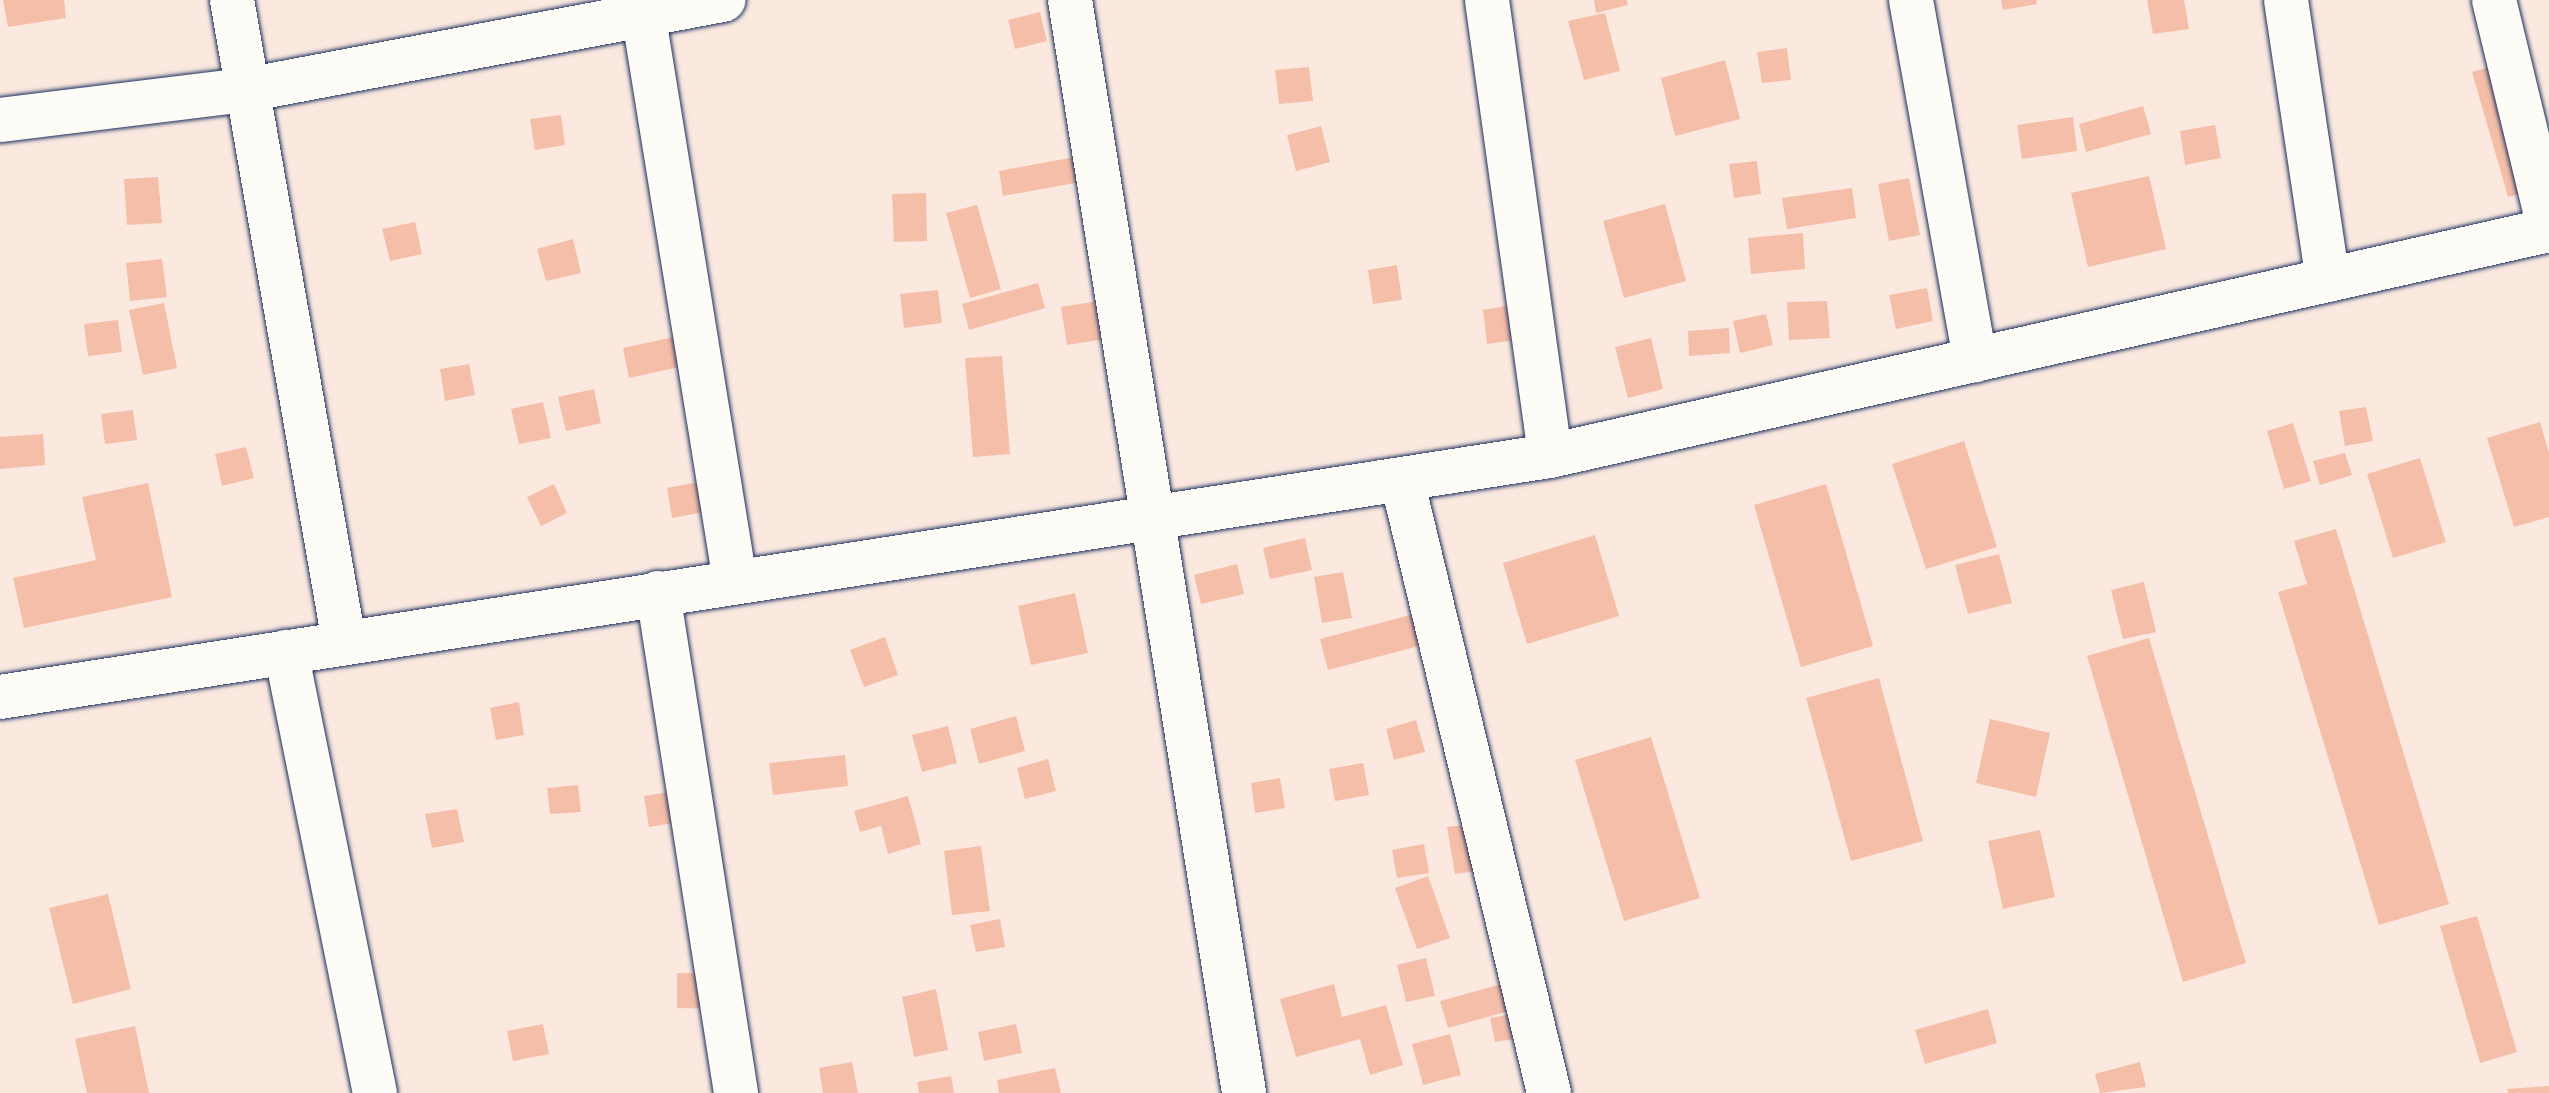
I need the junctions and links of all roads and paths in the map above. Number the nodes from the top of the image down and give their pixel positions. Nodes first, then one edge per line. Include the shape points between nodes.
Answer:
1 (232, 0) edge
2 (724, 0) edge
3 (1070, 0) edge
4 (1487, 0) edge
5 (1911, 0) edge
6 (2286, 0) edge
7 (2494, 0) edge
8 (642, 7) edge
9 (246, 90) junction
10 (0, 120) edge
11 (2549, 228) edge
12 (2328, 280) junction
13 (1975, 360) junction
14 (1550, 456) junction
15 (1402, 480) junction
16 (1153, 514) junction
17 (735, 581) junction
18 (658, 593) junction
19 (344, 642) junction
20 (286, 652) junction
21 (0, 697) edge
22 (375, 1093) edge
23 (736, 1093) edge
24 (1244, 1093) edge
25 (1549, 1093) edge

1 - 9 street
2 - 8 street
3 - 16 street
4 - 14 street
5 - 13 street
6 - 12 street
7 - 11 street
8 - 9 street
8 - 17 street
9 - 10 street
9 - 19 street
11 - 12 street
12 - 13 street
13 - 14 street
14 - 15 street
15 - 16 street
15 - 25 street
16 - 17 street
16 - 24 street
17 - 18 street
18 - 19 street
18 - 23 street
19 - 20 street
20 - 21 street
20 - 22 street

